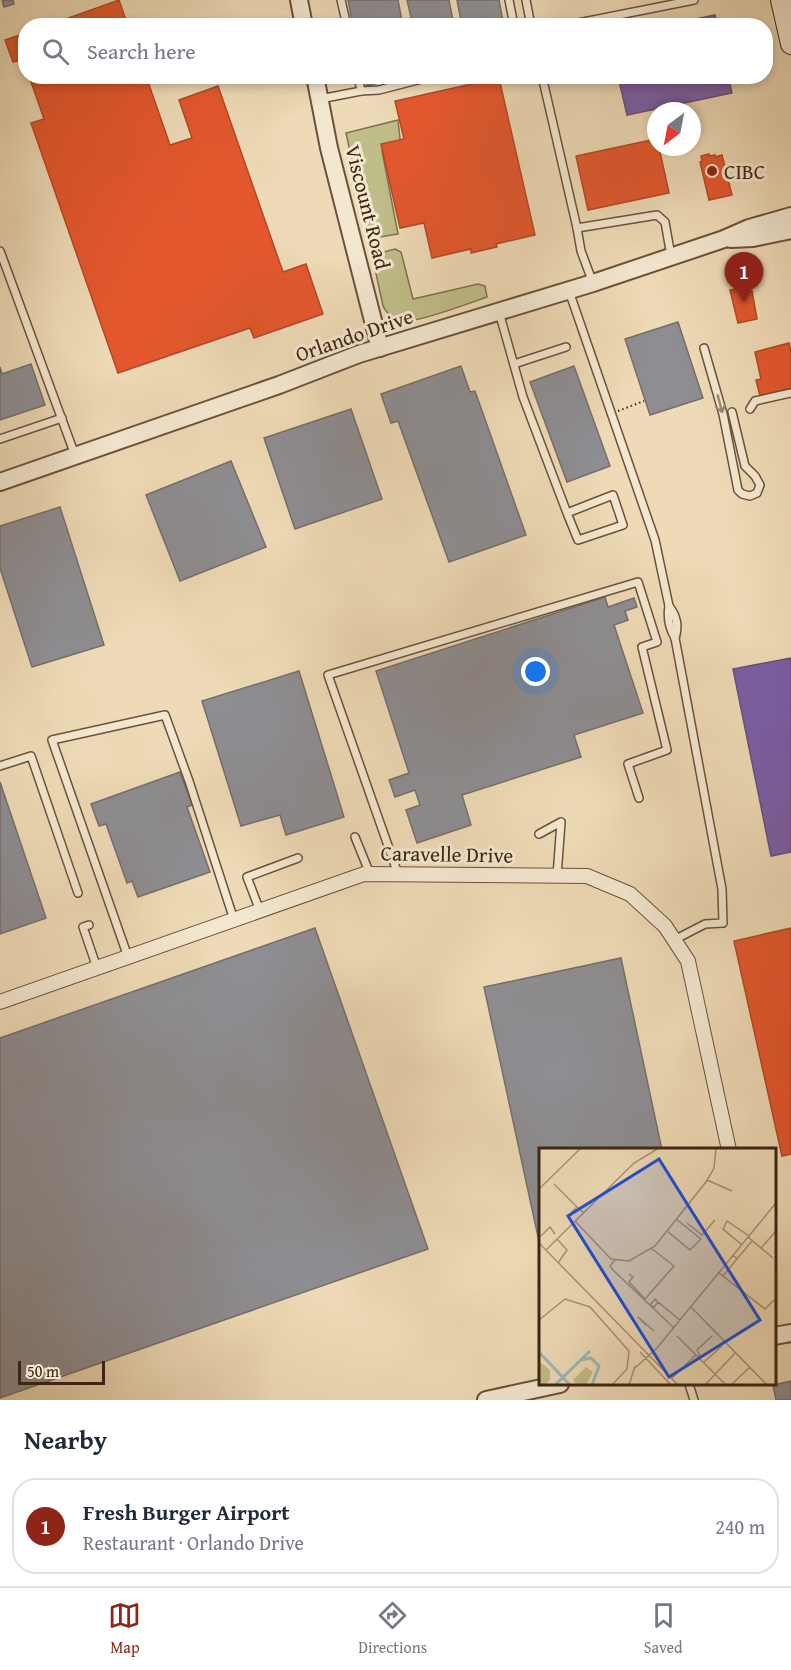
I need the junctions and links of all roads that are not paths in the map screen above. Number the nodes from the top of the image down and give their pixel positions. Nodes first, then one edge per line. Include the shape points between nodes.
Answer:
1 (299, 0) edge
2 (341, 0) edge
3 (509, 0) edge
4 (526, 0) edge
5 (694, 0) edge
6 (781, 0) edge
7 (302, 18) edge
8 (345, 18) edge
9 (512, 18) edge
10 (529, 18) edge
11 (603, 18) edge
12 (791, 44) edge
13 (317, 84) edge
14 (360, 84) edge
15 (402, 84) edge
16 (544, 84) edge
17 (361, 91) junction
18 (320, 99) junction
19 (791, 216) edge
20 (577, 228) junction
21 (791, 230) edge
22 (724, 239) junction
23 (0, 251) edge
24 (671, 256) junction
25 (593, 283) junction
26 (569, 291) junction
27 (499, 312) junction
28 (566, 347) dead end
29 (380, 348) junction
30 (704, 348) dead end
31 (514, 364) junction
32 (791, 393) edge
33 (750, 409) dead end
34 (732, 412) dead end
35 (62, 418) junction
36 (0, 439) edge
37 (75, 455) junction
38 (0, 482) edge
39 (567, 513) junction
40 (0, 766) edge
41 (639, 798) dead end
42 (539, 834) dead end
43 (355, 837) dead end
44 (298, 858) dead end
45 (370, 874) junction
46 (398, 874) junction
47 (557, 876) junction
48 (78, 893) dead end
49 (260, 911) junction
50 (234, 920) junction
51 (89, 925) dead end
52 (674, 940) junction
53 (128, 957) junction
54 (97, 968) junction
55 (0, 1002) edge
56 (729, 1148) edge
57 (791, 1332) edge
58 (776, 1336) edge
59 (551, 1385) edge
60 (690, 1385) edge
61 (486, 1400) edge
62 (694, 1400) edge

1 - 7 street
2 - 8 lane
3 - 9 lane
4 - 10 lane
5 - 11 lane
6 - 12 main road
13 - 18 street, Viscount Road
14 - 17 lane
15 - 17 lane
16 - 20 lane
17 - 18 lane
18 - 29 street, Viscount Road
19 - 22 street, Orlando Drive
20 - 24 lane via 657,215 665,222
20 - 25 lane
21 - 22 street, Orlando Drive
22 - 24 street, Orlando Drive
23 - 35 lane
24 - 25 street, Orlando Drive
25 - 26 street, Orlando Drive
26 - 27 street, Orlando Drive
26 - 52 lane via 655,540 722,889 723,923 705,924
27 - 29 street, Orlando Drive
27 - 31 lane
28 - 31 lane
29 - 37 street, Orlando Drive
30 -> 34 lane via 723,414 738,490 750,496 757,493 760,485 745,466
31 - 39 lane
32 - 33 lane via 755,401
35 - 36 lane
35 - 37 lane
37 - 38 street, Orlando Drive
39 - 39 lane via 613,495 623,525 578,540
40 - 48 lane via 31,756
41 - 46 lane via 628,764 667,750 642,647 657,642 638,582 328,675
42 - 47 lane via 561,822
43 - 45 lane
44 - 49 lane via 247,877
45 - 46 street, Caravelle Drive
45 - 49 street, Caravelle Drive
46 - 47 street, Caravelle Drive
47 - 52 street, Caravelle Drive via 587,876 630,894 665,926
49 - 50 street, Caravelle Drive
50 - 53 street, Caravelle Drive
50 - 53 lane via 165,715 52,740
51 - 54 lane via 83,927
52 - 56 street, Caravelle Drive via 688,961
53 - 54 street, Caravelle Drive
54 - 55 street, Caravelle Drive
57 - 58 street
59 - 61 street
60 - 62 lane

